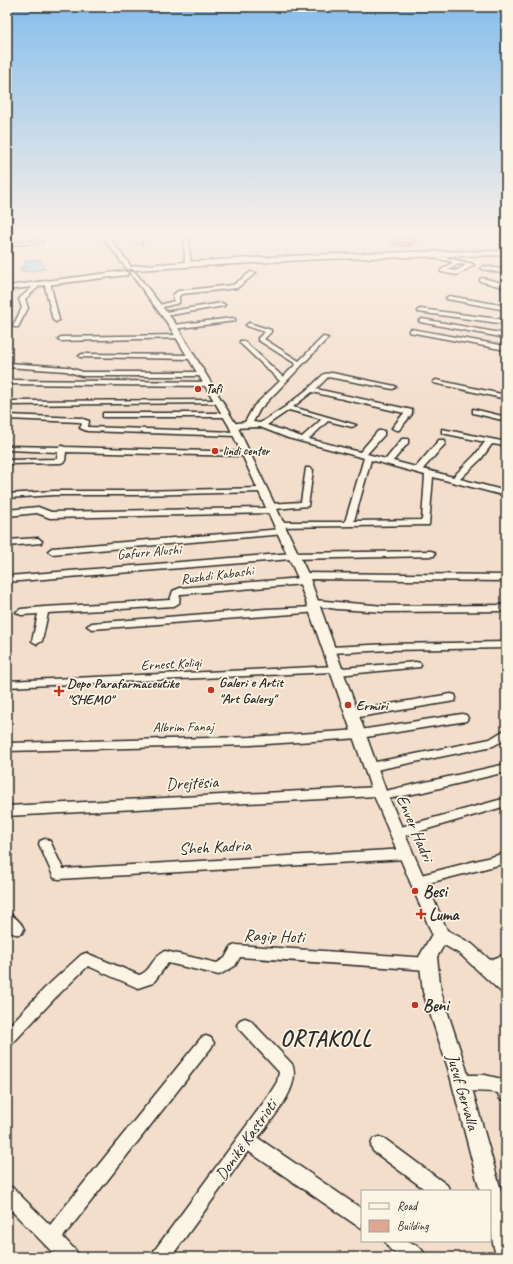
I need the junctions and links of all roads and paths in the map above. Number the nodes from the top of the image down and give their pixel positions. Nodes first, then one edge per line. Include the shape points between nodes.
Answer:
1 (30, 293) edge
2 (47, 293) edge
3 (149, 293) edge
4 (179, 293) edge
5 (449, 298) dead end
6 (222, 305) dead end
7 (159, 306) junction
8 (506, 308) edge
9 (420, 311) dead end
10 (165, 314) junction
11 (56, 320) dead end
12 (232, 320) dead end
13 (422, 321) dead end
14 (506, 322) edge
15 (249, 325) dead end
16 (16, 326) dead end
17 (173, 327) junction
18 (410, 331) dead end
19 (506, 336) edge
20 (179, 337) junction
21 (325, 338) dead end
22 (61, 339) dead end
23 (242, 342) dead end
24 (506, 348) edge
25 (82, 356) dead end
26 (191, 357) junction
27 (300, 364) junction
28 (7, 365) edge
29 (202, 374) junction
30 (284, 381) junction
31 (7, 382) edge
32 (436, 382) dead end
33 (209, 384) junction
34 (393, 387) dead end
35 (312, 390) junction
36 (506, 397) edge
37 (219, 402) junction
38 (7, 403) edge
39 (288, 408) junction
40 (476, 411) dead end
41 (226, 414) junction
42 (106, 415) dead end
43 (7, 417) edge
44 (506, 418) edge
45 (326, 420) dead end
46 (248, 424) junction
47 (261, 425) junction
48 (352, 425) dead end
49 (233, 426) junction
50 (396, 428) dead end
51 (445, 431) dead end
52 (381, 433) dead end
53 (236, 434) junction
54 (304, 439) junction
55 (405, 441) dead end
56 (490, 441) junction
57 (442, 442) dead end
58 (506, 444) edge
59 (7, 448) edge
60 (62, 448) junction
61 (246, 454) junction
62 (365, 456) junction
63 (7, 462) edge
64 (387, 463) junction
65 (309, 470) dead end
66 (417, 471) junction
67 (430, 474) junction
68 (454, 481) junction
69 (261, 490) junction
70 (505, 492) edge
71 (7, 496) edge
72 (270, 508) junction
73 (7, 512) edge
74 (349, 523) junction
75 (280, 528) junction
76 (38, 541) dead end
77 (7, 543) edge
78 (52, 551) dead end
79 (431, 554) dead end
80 (293, 557) junction
81 (506, 578) edge
82 (8, 579) dead end
83 (304, 579) junction
84 (315, 606) junction
85 (506, 608) edge
86 (44, 610) junction
87 (21, 612) dead end
88 (92, 626) dead end
89 (37, 641) dead end
90 (506, 645) edge
91 (331, 650) junction
92 (416, 665) dead end
93 (338, 671) junction
94 (7, 684) edge
95 (451, 698) dead end
96 (353, 714) junction
97 (462, 718) dead end
98 (506, 733) edge
99 (360, 734) junction
100 (7, 747) edge
101 (371, 767) junction
102 (506, 768) edge
103 (380, 793) junction
104 (506, 802) edge
105 (7, 811) edge
106 (397, 833) junction
107 (45, 844) dead end
108 (406, 854) junction
109 (506, 858) edge
110 (417, 880) junction
111 (7, 919) edge
112 (17, 929) dead end
113 (441, 935) junction
114 (506, 960) edge
115 (428, 964) junction
116 (487, 966) junction
117 (506, 985) edge
118 (245, 1025) dead end
119 (7, 1039) edge
120 (206, 1043) dead end
121 (462, 1083) junction
122 (506, 1094) edge
123 (247, 1140) junction
124 (379, 1145) dead end
125 (440, 1190) edge
126 (488, 1190) edge
127 (7, 1194) edge
128 (491, 1202) edge
129 (361, 1218) edge
130 (51, 1238) junction
131 (500, 1239) edge
132 (395, 1242) edge
133 (70, 1257) edge
134 (160, 1257) edge
135 (417, 1257) edge

1 - 16 street via 22,299 25,308
2 - 11 street
3 - 7 street, Enver Hadri
4 - 7 street via 176,295 177,302
5 - 8 street
6 - 10 street
7 - 10 street, Enver Hadri
9 - 14 street
10 - 17 street, Enver Hadri
12 - 17 street
13 - 19 street
15 - 27 street via 269,331 260,339
17 - 20 street, Enver Hadri
18 - 24 street
20 - 22 street
20 - 26 street, Enver Hadri
21 - 27 street
23 - 30 street
25 - 26 street
26 - 29 street, Enver Hadri
27 - 30 street
28 - 29 street via 67,369 82,374
29 - 33 street, Enver Hadri
30 - 46 street via 258,408
31 - 33 street
32 - 36 street
33 - 37 street, Enver Hadri
34 - 35 street via 328,374
35 - 39 street
35 - 50 street via 409,412
37 - 38 street
37 - 41 street, Enver Hadri
39 - 47 street
39 - 48 street
40 - 44 street
41 - 42 street
41 - 49 street, Enver Hadri
43 - 53 street via 80,420 86,423 84,428 87,429
45 - 54 street
46 - 47 street
46 - 49 street
47 - 54 street
49 - 53 street, Enver Hadri
51 - 56 street
52 - 62 street
53 - 61 street, Enver Hadri
54 - 62 street
55 - 64 street
56 - 58 street
56 - 68 street
57 - 66 street
59 - 60 street
60 - 61 street
60 - 63 street via 61,461
61 - 69 street, Enver Hadri
62 - 64 street
62 - 74 street via 358,496
64 - 66 street
65 - 72 street via 305,504
66 - 67 street
67 - 68 street
67 - 74 street via 426,523
68 - 70 street
69 - 71 street
69 - 72 street, Enver Hadri
72 - 73 street via 50,515 38,510
72 - 75 street, Enver Hadri
74 - 75 street
75 - 78 street
75 - 80 street, Enver Hadri
76 - 77 street
79 - 80 street, Gafurr Alushi
80 - 82 street, Gafurr Alushi
80 - 83 street, Enver Hadri
81 - 83 street
83 - 84 street, Enver Hadri
83 - 86 street, Ruzhdi Kabashi via 180,591 176,593 174,603
84 - 85 street via 424,610
84 - 88 street
84 - 91 street, Enver Hadri
86 - 87 street, Ruzhdi Kabashi
86 - 89 street
90 - 91 street
91 - 93 street, Enver Hadri
92 - 93 street
93 - 94 street, Ernest Koliqi
93 - 96 street, Enver Hadri
95 - 96 street
96 - 99 street, Enver Hadri
97 - 99 street
98 - 101 street via 493,742
99 - 100 street, Albrim Fanaj via 251,741
99 - 101 street, Enver Hadri
101 - 103 street, Enver Hadri
102 - 103 street, Drejtësia via 423,788
103 - 105 street, Drejtësia
103 - 106 street, Enver Hadri
104 - 106 street
106 - 108 street, Enver Hadri
107 - 108 street, Sheh Kadria via 59,874
108 - 110 street, Enver Hadri
109 - 110 street
110 - 113 street, Enver Hadri
111 - 112 street
113 - 115 street, Jusuf Gervalla via 432,948
113 - 116 street via 466,949
114 - 116 street
115 - 119 street, Ragip Hoti via 236,951 230,962 219,969 165,958 148,979 138,982 86,960 50,993
115 - 121 street, Jusuf Gervalla via 432,992
116 - 117 street
118 - 123 street, Donikë Kastrioti via 288,1073 273,1104
120 - 130 street
121 - 122 street via 503,1086
121 - 126 street, Jusuf Gervalla
123 - 129 street
123 - 134 street, Donikë Kastrioti
124 - 125 street
127 - 130 street
128 - 131 street, Jusuf Gervalla
130 - 133 street
132 - 135 street

